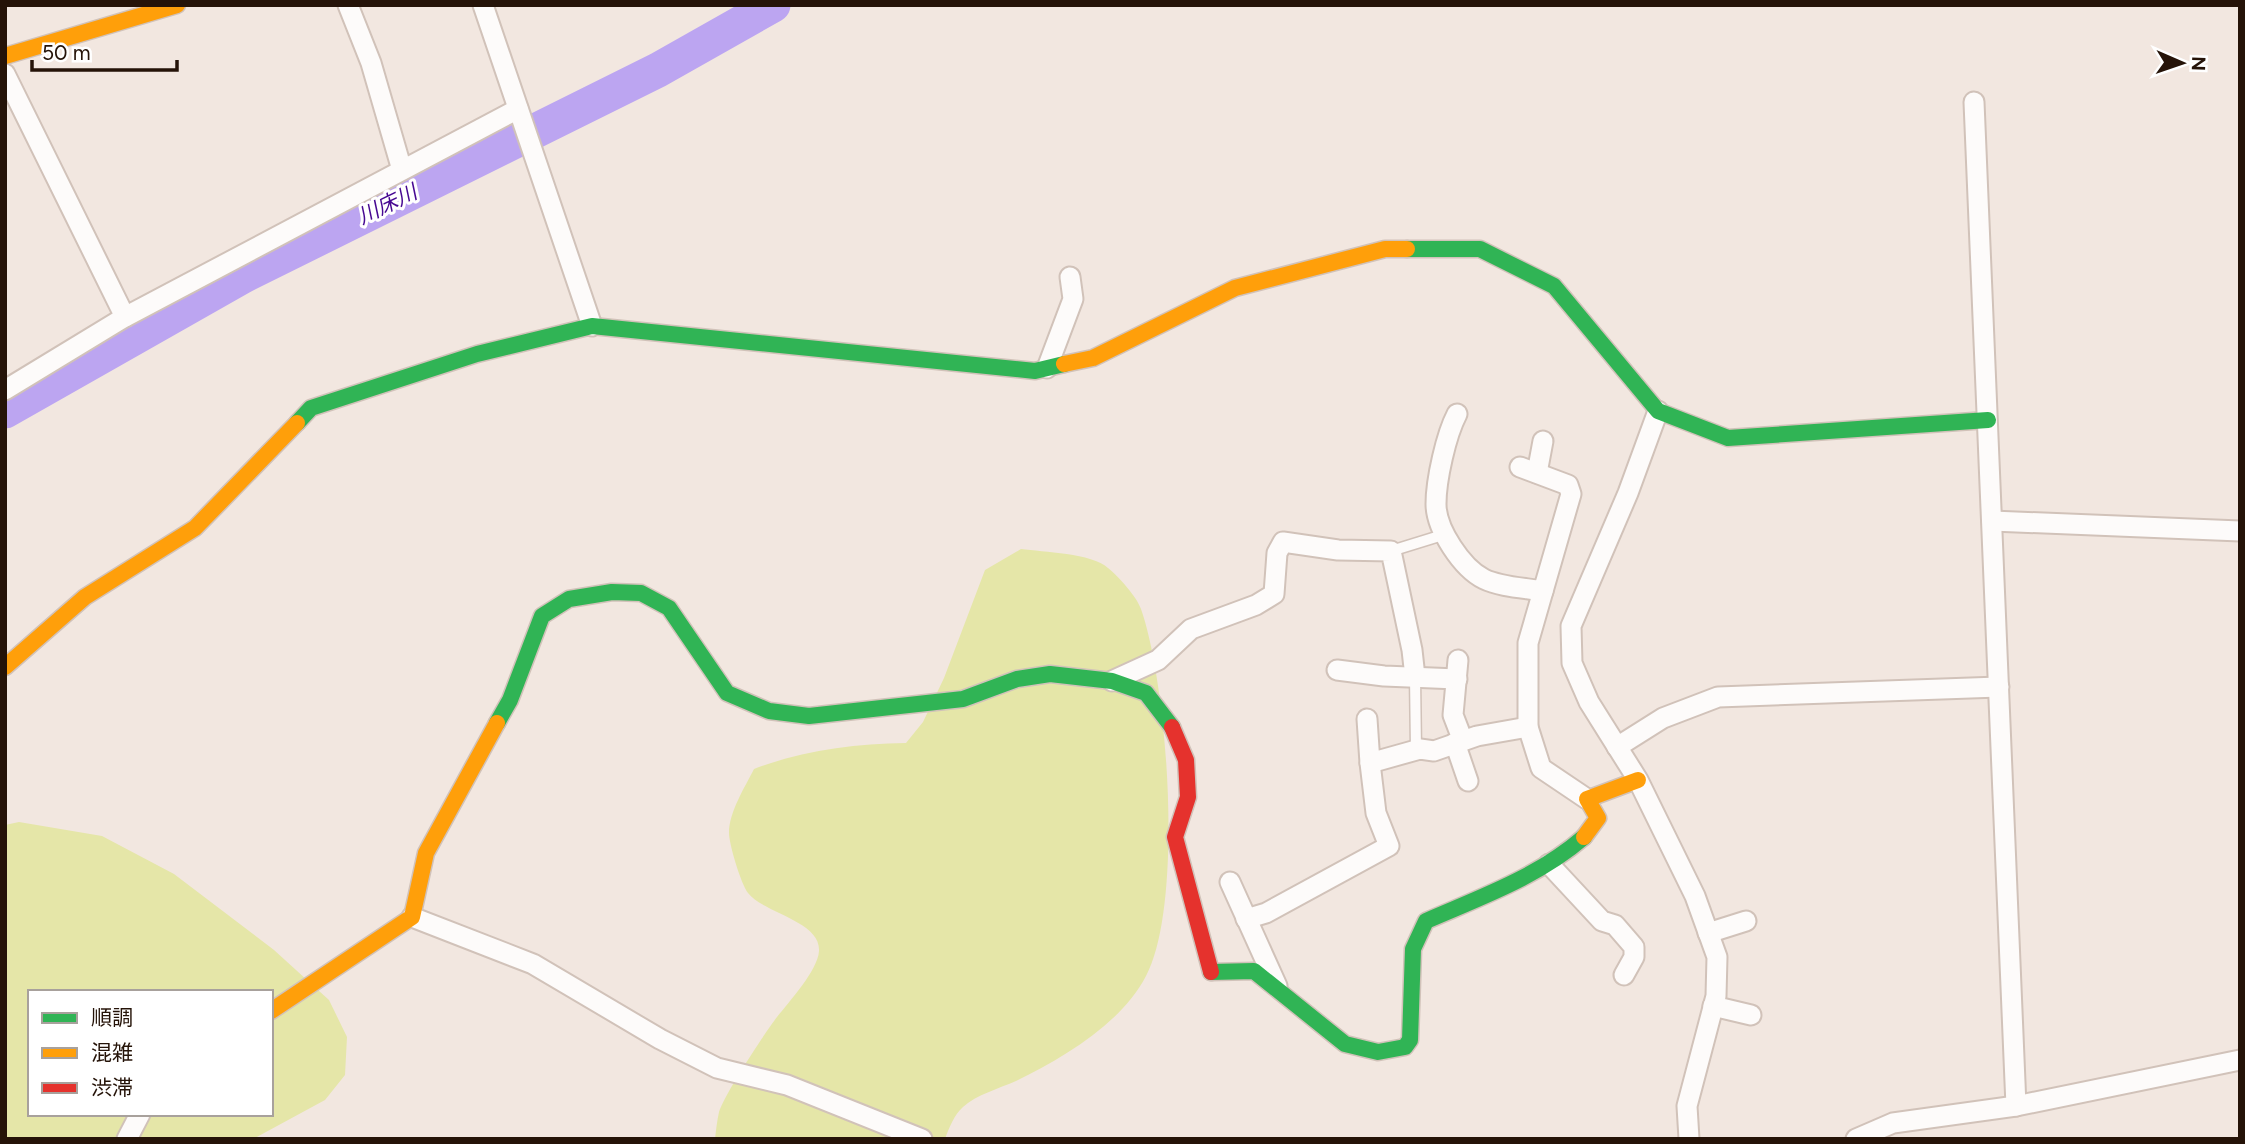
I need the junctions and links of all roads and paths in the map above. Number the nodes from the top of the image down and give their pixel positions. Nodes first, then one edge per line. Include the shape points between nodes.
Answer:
1 (177, 5) edge
2 (348, 5) edge
3 (483, 5) edge
4 (5, 56) edge
5 (5, 74) edge
6 (1974, 102) dead end
7 (518, 109) junction
8 (402, 170) junction
9 (1070, 277) dead end
10 (125, 317) junction
11 (592, 326) junction
12 (1047, 369) junction
13 (5, 390) edge
14 (1658, 411) junction
15 (1457, 415) dead end
16 (1988, 420) junction
17 (1543, 441) dead end
18 (1992, 521) junction
19 (2240, 531) edge
20 (1446, 534) junction
21 (1391, 551) junction
22 (1543, 591) junction
23 (5, 667) edge
24 (1337, 670) dead end
25 (1415, 677) junction
26 (1112, 681) junction
27 (1999, 687) junction
28 (1367, 719) dead end
29 (1528, 727) junction
30 (1459, 742) junction
31 (1617, 747) junction
32 (1416, 750) junction
33 (1370, 763) junction
34 (1638, 779) junction
35 (1468, 781) dead end
36 (1587, 799) junction
37 (1549, 864) junction
38 (1230, 882) dead end
39 (412, 917) junction
40 (1246, 919) junction
41 (1746, 921) dead end
42 (1708, 933) junction
43 (1624, 975) dead end
44 (1280, 992) junction
45 (1713, 1006) junction
46 (273, 1010) edge
47 (1751, 1015) dead end
48 (2240, 1060) edge
49 (2016, 1106) junction
50 (139, 1116) edge
51 (127, 1139) edge
52 (922, 1139) edge
53 (1689, 1139) edge
54 (1856, 1139) edge

1 - 4 street
2 - 8 street via 371,63
3 - 7 street
5 - 10 street
6 - 16 street
7 - 8 street
7 - 11 street
8 - 10 street
9 - 12 street via 1073,299
10 - 13 street
11 - 12 street
11 - 23 street via 477,354 311,408 195,528 85,597
12 - 14 street via 1093,358 1235,288 1385,249 1480,249 1554,286
14 - 16 street via 1728,438
14 - 31 street via 1571,626 1572,663
15 - 20 street via 1450,428 1436,504
16 - 18 street
17 - 22 street via 1528,470 1568,485 1570,494
18 - 19 street
18 - 27 street
20 - 21 lane
20 - 22 street via 1463,561 1485,580
21 - 25 street
21 - 26 street via 1283,542 1277,553 1274,594 1191,629 1158,660
22 - 29 street via 1528,643
24 - 25 street
25 - 30 street via 1457,670 1453,715
25 - 32 lane
26 - 39 street via 1049,674 1017,679 963,699 809,716 769,711 727,693 669,608 641,593 569,599 542,616 510,700 426,853
26 - 44 street via 1146,693 1174,729 1186,760 1188,797 1175,837 1212,972 1254,971
27 - 31 street via 1718,697 1662,718
27 - 49 street
28 - 33 street
29 - 30 street
29 - 36 street via 1541,768
30 - 32 street via 1434,751
30 - 35 street
31 - 34 street
32 - 33 street
33 - 40 street via 1376,813 1390,846 1266,913
34 - 36 street
34 - 42 street
36 - 37 street via 1598,818 1592,831
37 - 43 street via 1602,921 1615,925 1634,947
37 - 44 street via 1426,921 1413,949 1410,1040 1405,1047 1378,1052 1345,1044
38 - 40 street
39 - 46 street
39 - 52 street via 533,964 718,1068 787,1085
40 - 44 street
41 - 42 street
42 - 45 street via 1717,957
45 - 47 street
45 - 53 street via 1687,1106
48 - 49 street
49 - 54 street via 1893,1123
50 - 51 street

